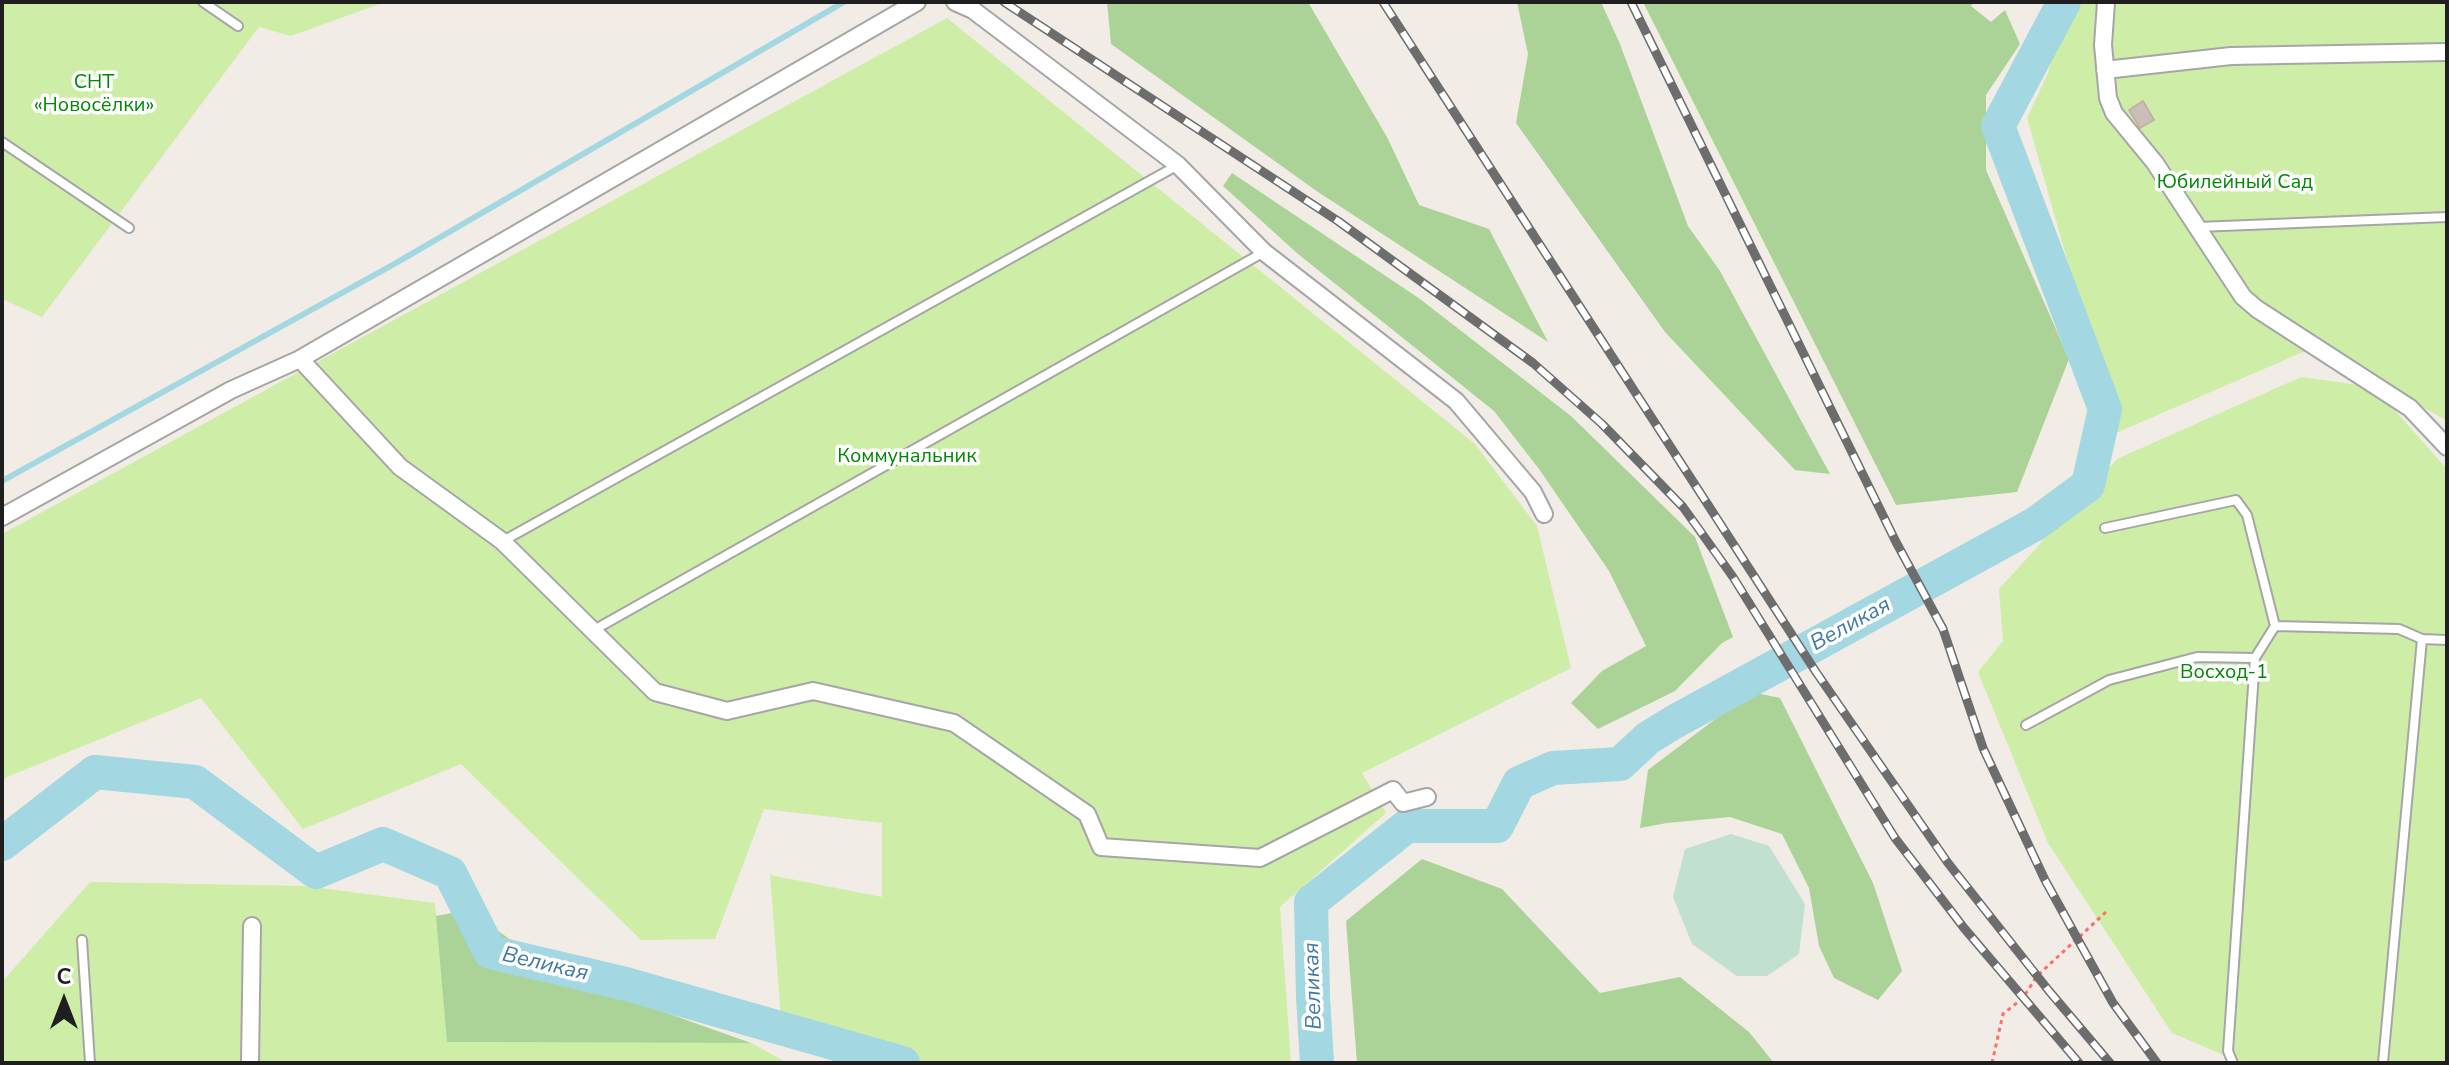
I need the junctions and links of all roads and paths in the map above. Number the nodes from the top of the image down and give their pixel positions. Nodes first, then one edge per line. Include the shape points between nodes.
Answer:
1 (204, 2) edge
2 (917, 2) edge
3 (955, 2) edge
4 (2106, 2) edge
5 (238, 26) dead end
6 (2447, 52) edge
7 (2105, 70) junction
8 (2, 142) edge
9 (1178, 165) junction
10 (2447, 217) edge
11 (2197, 227) junction
12 (129, 228) dead end
13 (1264, 252) junction
14 (300, 359) junction
15 (2447, 447) edge
16 (1544, 514) dead end
17 (2, 517) edge
18 (2105, 528) dead end
19 (502, 541) junction
20 (2275, 626) junction
21 (594, 630) junction
22 (2422, 639) junction
23 (2447, 640) edge
24 (2255, 658) junction
25 (2026, 725) dead end
26 (1427, 797) dead end
27 (2106, 912) dead end
28 (252, 926) dead end
29 (82, 940) dead end
30 (90, 1063) edge
31 (250, 1063) edge
32 (1992, 1063) edge
33 (2233, 1063) edge
34 (2383, 1063) edge

1 - 5 lane
2 - 14 street
3 - 9 street via 973,10
4 - 7 street
6 - 7 street via 2231,56
7 - 11 street via 2114,113
8 - 12 lane
9 - 13 street
9 - 19 lane
10 - 11 lane
11 - 15 street via 2243,297 2410,408
13 - 16 street via 1456,401 1533,492
13 - 21 lane
14 - 17 street via 231,390
14 - 19 street via 400,467
18 - 20 lane via 2236,500 2247,515
19 - 21 street
20 - 22 lane via 2399,629
20 - 24 lane
21 - 26 street via 655,692 727,711 813,691 954,723 1087,814 1101,847 1260,858 1393,790 1403,803
22 - 23 lane
22 - 34 lane
24 - 25 lane via 2197,657 2109,680
24 - 33 lane via 2228,1051
27 - 32 path via 2003,1014
28 - 31 street
29 - 30 lane

